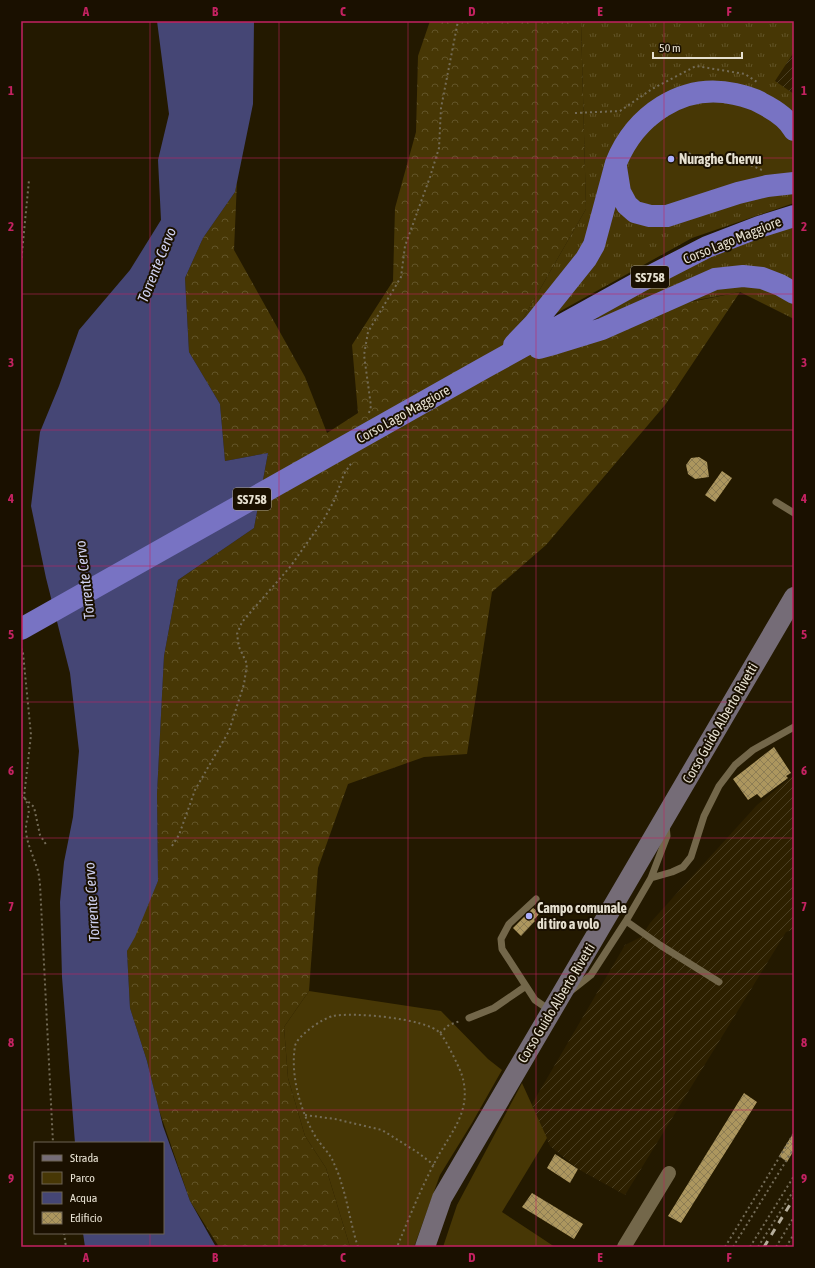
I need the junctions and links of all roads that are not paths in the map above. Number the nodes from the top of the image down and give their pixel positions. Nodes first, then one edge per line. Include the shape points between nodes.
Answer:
1 (794, 130) edge
2 (616, 163) junction
3 (794, 183) edge
4 (794, 216) edge
5 (794, 293) edge
6 (499, 360) junction
7 (776, 502) dead end
8 (794, 513) edge
9 (794, 597) edge
10 (21, 629) edge
11 (794, 727) edge
12 (665, 819) junction
13 (651, 878) junction
14 (536, 899) dead end
15 (626, 921) junction
16 (718, 982) dead end
17 (526, 986) junction
18 (553, 1006) junction
19 (469, 1018) road end
20 (669, 1173) dead end
21 (425, 1247) edge
22 (624, 1247) edge

1 - 2 highway via 776,111 753,98 710,91 686,95 664,105 642,122 626,142
2 - 3 highway via 620,192 626,205 635,212 650,216 667,216 738,193
2 - 6 highway via 594,245 586,259 534,324
4 - 6 highway, Corso Lago Maggiore / SS758 via 708,247
5 - 6 highway via 762,278 744,276 715,279 602,329
6 - 10 highway, Corso Lago Maggiore / SS758
7 - 8 lane
9 - 12 main road, Corso Guido Alberto Rivetti
11 - 13 lane via 753,750 735,765 719,786 704,816 691,858 684,867
12 - 13 lane via 666,836
12 - 18 main road, Corso Guido Alberto Rivetti
13 - 15 lane
14 - 17 lane via 508,924 501,939 502,949
15 - 16 lane
15 - 18 lane via 591,975
17 - 18 lane via 535,1000
17 - 19 lane via 494,1008
18 - 21 main road, Corso Guido Alberto Rivetti via 442,1198
20 - 22 street

